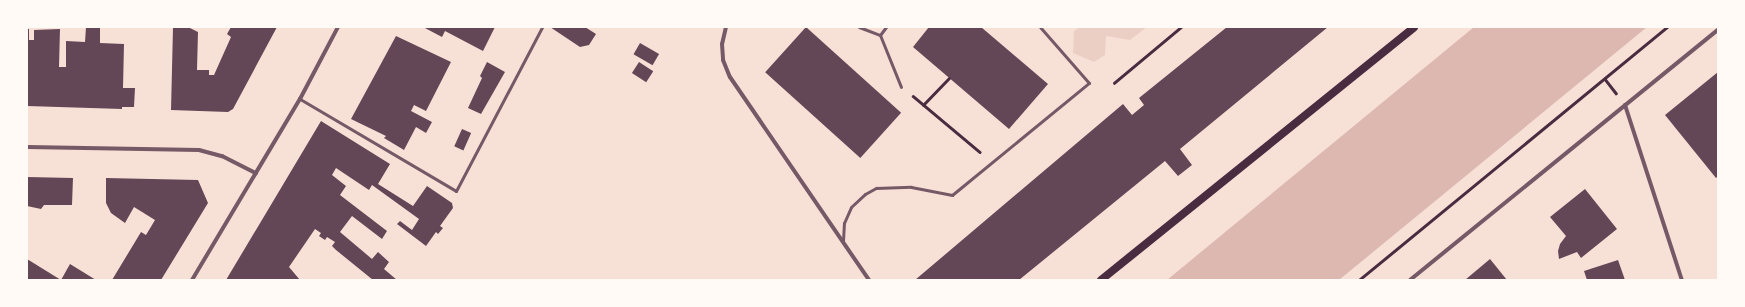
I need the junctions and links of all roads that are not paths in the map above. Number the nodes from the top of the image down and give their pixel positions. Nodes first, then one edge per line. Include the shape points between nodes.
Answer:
1 (338, 27) edge
2 (542, 27) edge
3 (726, 27) edge
4 (859, 27) edge
5 (886, 27) edge
6 (1040, 27) edge
7 (1414, 27) edge
8 (1718, 30) edge
9 (880, 35) junction
10 (902, 87) road end
11 (300, 99) junction
12 (1625, 105) junction
13 (27, 147) edge
14 (256, 173) junction
15 (843, 241) junction
16 (192, 280) edge
17 (869, 280) edge
18 (1101, 280) edge
19 (1410, 280) edge
20 (1682, 280) edge

1 - 11 street
2 - 11 lane via 456,190
3 - 15 street via 722,60 730,77
4 - 9 lane
5 - 9 lane
6 - 15 lane via 1089,83 952,195 911,187 876,188 865,194 851,207 844,223
7 - 18 main road
8 - 12 street
9 - 10 lane
11 - 14 street
12 - 19 street
12 - 20 street
13 - 14 street via 199,150 222,156
14 - 16 street
15 - 17 street

